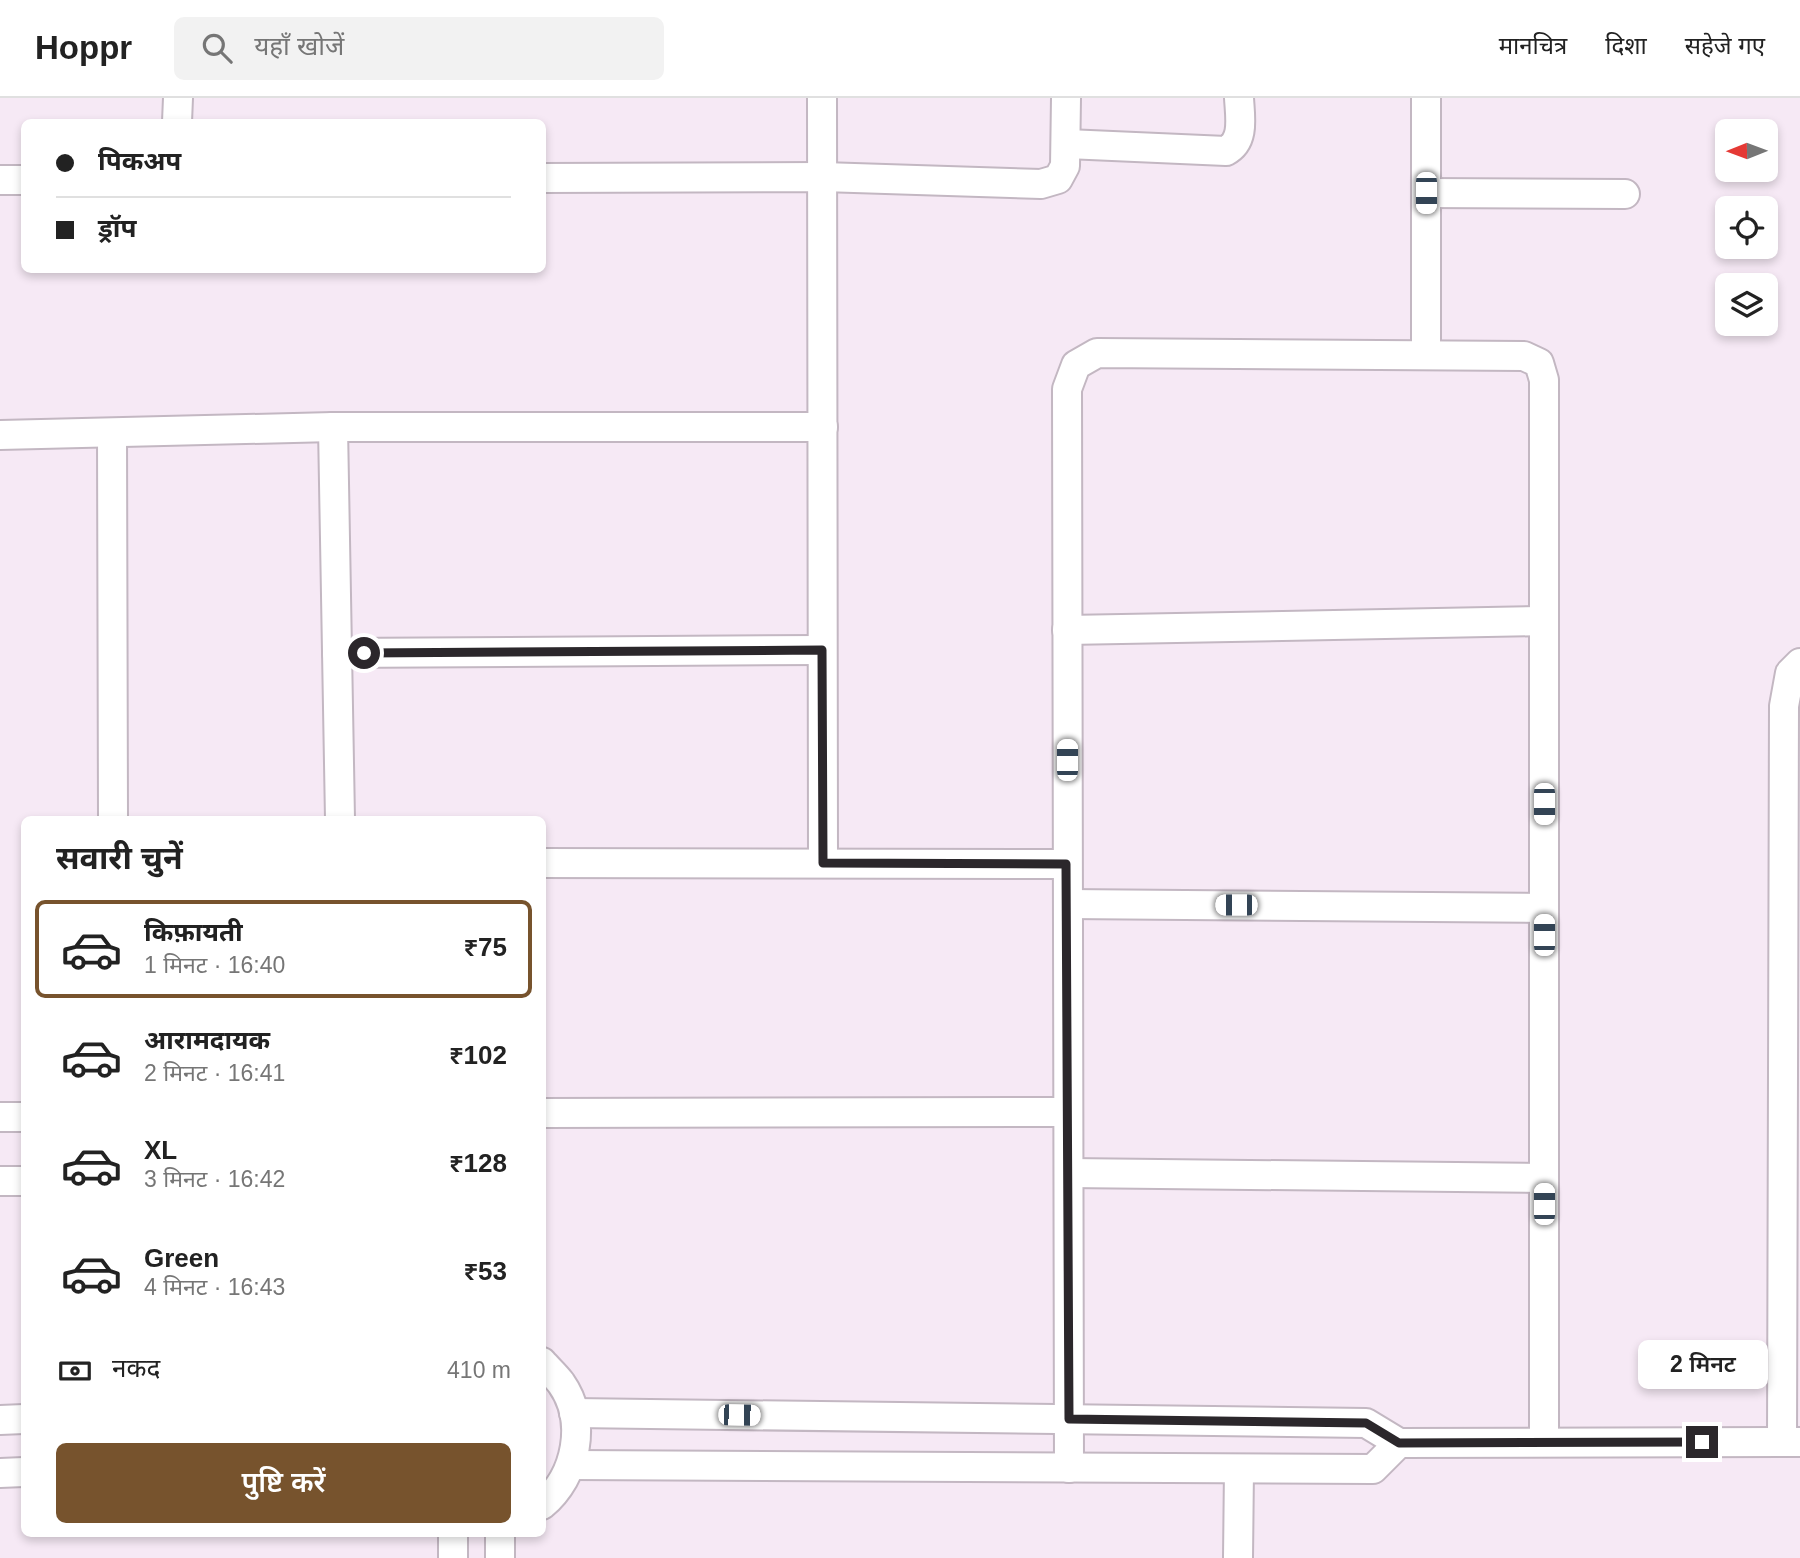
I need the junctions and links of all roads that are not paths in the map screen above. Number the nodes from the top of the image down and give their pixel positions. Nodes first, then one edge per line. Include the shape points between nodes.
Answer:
1 (178, 98) edge
2 (822, 98) edge
3 (1066, 98) edge
4 (1239, 98) edge
5 (1426, 98) edge
6 (177, 119) edge
7 (1067, 144) junction
8 (823, 177) junction
9 (546, 178) edge
10 (0, 180) edge
11 (21, 180) edge
12 (1426, 193) junction
13 (1625, 194) dead end
14 (1426, 354) junction
15 (333, 427) junction
16 (823, 427) junction
17 (112, 433) junction
18 (0, 435) edge
19 (1544, 621) junction
20 (1067, 630) junction
21 (822, 650) junction
22 (337, 653) junction
23 (1800, 663) edge
24 (113, 816) edge
25 (340, 816) edge
26 (546, 863) edge
27 (823, 863) junction
28 (1066, 864) junction
29 (1068, 904) junction
30 (1544, 908) junction
31 (1068, 1112) junction
32 (546, 1113) edge
33 (0, 1117) edge
34 (21, 1117) edge
35 (1069, 1173) junction
36 (1544, 1178) junction
37 (0, 1181) edge
38 (21, 1181) edge
39 (546, 1366) edge
40 (574, 1413) junction
41 (21, 1419) edge
42 (1069, 1419) junction
43 (0, 1420) edge
44 (1544, 1442) junction
45 (1791, 1442) edge
46 (1399, 1443) junction
47 (571, 1465) junction
48 (1069, 1468) junction
49 (1238, 1469) junction
50 (21, 1472) edge
51 (0, 1473) edge
52 (546, 1503) edge
53 (453, 1537) edge
54 (500, 1537) edge
55 (453, 1558) edge
56 (500, 1558) edge
57 (1238, 1558) edge

1 - 6 street
2 - 8 street
3 - 7 street
4 - 7 street via 1240,135 1226,151
5 - 12 street
7 - 8 street via 1065,166 1058,179 1041,184
8 - 9 street
8 - 16 street
10 - 11 street
12 - 13 street
12 - 14 street
14 - 19 street via 1524,356 1539,363 1544,380
14 - 20 street via 1097,353 1076,365 1067,389
15 - 16 street
15 - 17 street
15 - 22 street
16 - 21 street
17 - 18 street
17 - 24 street
19 - 20 street
19 - 30 street
20 - 28 street
21 - 22 street
21 - 27 street
22 - 25 street
23 - 45 street via 1790,673 1784,706
26 - 27 street
27 - 28 street
28 - 29 street
29 - 30 street
29 - 31 street
30 - 36 street
31 - 32 street
31 - 35 street
33 - 34 street
35 - 36 street
35 - 42 street
36 - 44 street
37 - 38 street
39 - 40 street via 562,1384
40 - 42 street
40 - 47 street
41 - 43 street
42 - 46 street via 1366,1423
42 - 48 street
44 - 45 street
44 - 46 street
46 - 49 street via 1373,1469
47 - 48 street
47 - 52 street via 556,1494
48 - 49 street
49 - 57 street
50 - 51 street
53 - 55 street
54 - 56 street

